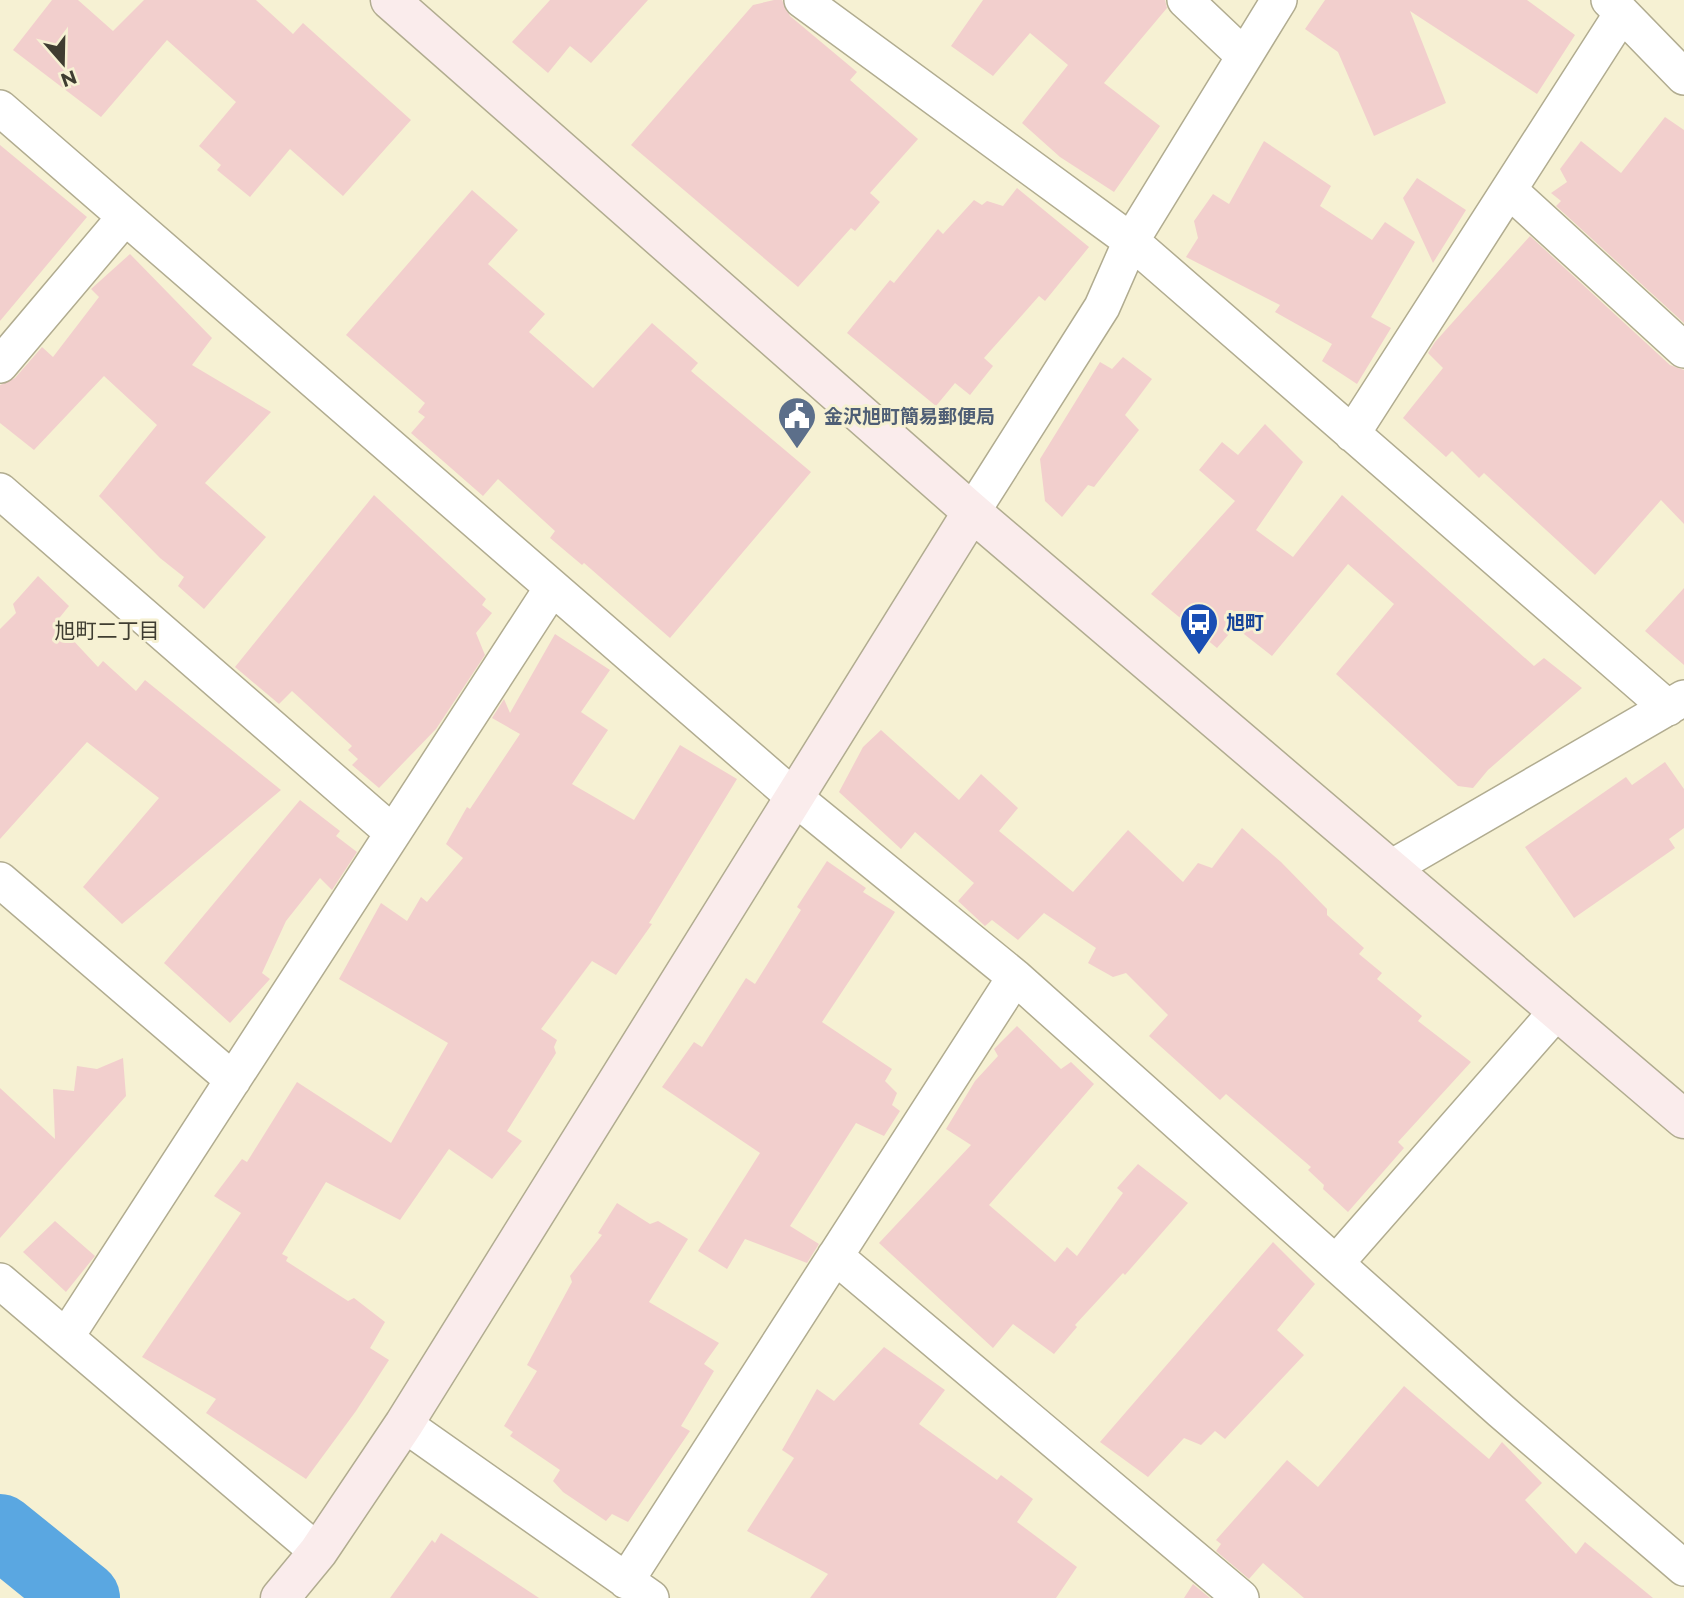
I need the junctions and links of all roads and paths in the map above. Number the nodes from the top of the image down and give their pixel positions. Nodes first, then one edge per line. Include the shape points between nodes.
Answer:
1 (390, 0) edge
2 (802, 0) edge
3 (1185, 0) edge
4 (1279, 0) edge
5 (1615, 8) edge
6 (1244, 56) junction
7 (1684, 77) edge
8 (0, 108) edge
9 (1509, 190) junction
10 (125, 216) junction
11 (1131, 241) junction
12 (1684, 350) edge
13 (0, 365) edge
14 (1352, 434) junction
15 (0, 491) edge
16 (972, 512) junction
17 (552, 588) junction
18 (1676, 703) edge
19 (794, 797) junction
20 (393, 833) junction
21 (1391, 868) junction
22 (0, 880) edge
23 (1015, 978) junction
24 (1558, 1010) junction
25 (233, 1080) junction
26 (1684, 1119) edge
27 (835, 1256) junction
28 (1335, 1264) junction
29 (0, 1281) edge
30 (66, 1337) junction
31 (404, 1424) junction
32 (318, 1552) junction
33 (1684, 1567) edge
34 (639, 1589) edge
35 (285, 1592) edge
36 (1241, 1598) edge

1 - 16 street
2 - 11 street
3 - 6 street
4 - 6 street
5 - 7 street
5 - 9 street
6 - 11 street
8 - 10 street
9 - 12 street
9 - 14 street
10 - 13 street
10 - 17 street
11 - 14 street
11 - 16 street via 1102,307
14 - 18 street
15 - 20 street
16 - 19 street
16 - 21 street
17 - 19 street
17 - 20 street
18 - 21 street
19 - 23 street
19 - 31 street
20 - 25 street
21 - 24 street
22 - 25 street
23 - 27 street
23 - 28 street
24 - 26 street
24 - 28 street
25 - 30 street
27 - 34 street
27 - 36 street
28 - 33 street
29 - 30 street
30 - 32 street
31 - 32 street
31 - 34 street
32 - 35 street

